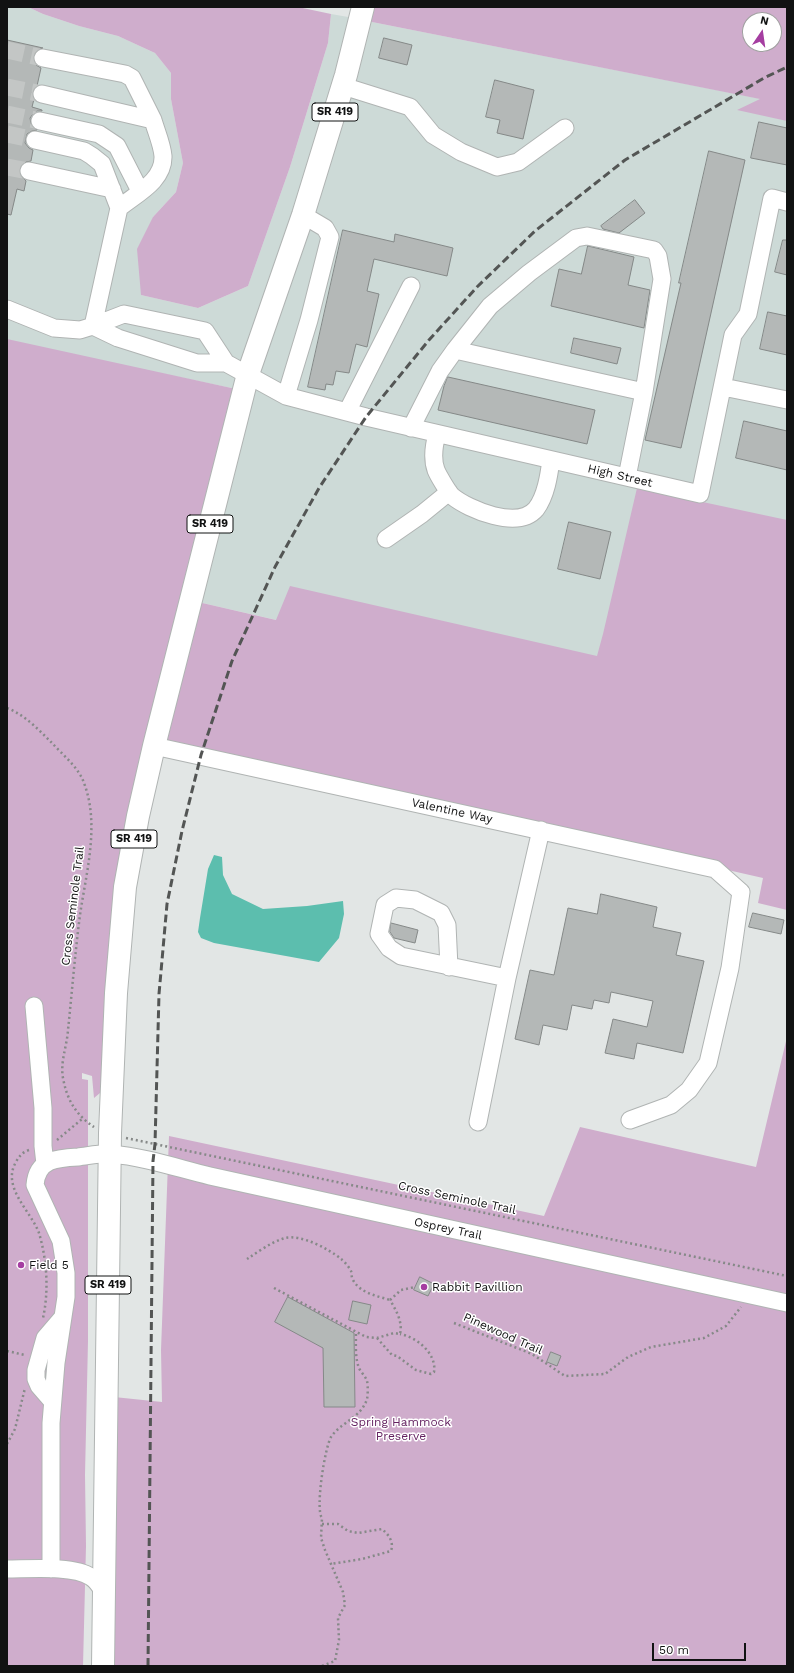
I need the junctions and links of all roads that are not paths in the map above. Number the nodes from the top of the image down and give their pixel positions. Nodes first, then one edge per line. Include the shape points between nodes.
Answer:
1 (363, 7) edge
2 (43, 58) tunnel mouth
3 (343, 86) junction
4 (42, 94) tunnel mouth
5 (153, 120) junction
6 (40, 121) tunnel mouth
7 (565, 128) dead end
8 (36, 140) tunnel mouth
9 (29, 171) tunnel mouth
10 (112, 189) junction
11 (140, 191) junction
12 (779, 200) edge
13 (119, 208) junction
14 (303, 215) junction
15 (411, 286) dead end
16 (7, 309) edge
17 (93, 326) junction
18 (455, 350) junction
19 (226, 363) junction
20 (248, 374) junction
21 (723, 386) junction
22 (644, 392) junction
23 (286, 396) junction
24 (787, 400) edge
25 (347, 412) junction
26 (411, 428) junction
27 (437, 434) junction
28 (551, 460) junction
29 (627, 477) junction
30 (449, 492) junction
31 (386, 539) dead end
32 (154, 746) junction
33 (541, 830) junction
34 (450, 967) junction
35 (507, 978) junction
36 (34, 1006) dead end
37 (630, 1120) dead end
38 (478, 1122) dead end
39 (116, 1146) junction
40 (45, 1164) junction
41 (787, 1303) edge
42 (7, 1569) edge
43 (51, 1569) junction
44 (103, 1591) junction
45 (103, 1666) edge

1 - 3 main road, SR 419
2 - 5 street via 125,74 132,78
3 - 7 street via 410,107 433,135 461,152 497,167 518,162
3 - 14 main road, SR 419
4 - 5 street
5 - 11 street via 163,155 162,169 155,180
6 - 11 street via 99,134 106,138 117,146
8 - 10 street via 84,151 92,156 102,164
9 - 10 street
10 - 13 street
11 - 13 street
12 - 21 street, High Street via 748,314 733,335
13 - 17 street
14 - 20 main road, SR 419
14 - 23 street via 326,228 330,237
15 - 25 street
16 - 17 street via 54,328 80,330
17 - 19 street via 118,338 197,363
17 - 19 street via 124,314 205,332
18 - 22 street
18 - 22 street via 490,306 576,238 587,236 654,250 658,256 662,279
18 - 26 street via 440,370
19 - 20 street, High Street
20 - 23 street, High Street
20 - 32 main road, SR 419
21 - 24 street
21 - 29 street, High Street via 700,494
22 - 29 street
23 - 25 street, High Street
25 - 26 street, High Street
26 - 27 street, High Street
27 - 28 street, High Street
27 - 30 street via 434,448 436,469
28 - 29 street, High Street
28 - 30 street via 542,498 536,509 526,516 503,518 474,509
30 - 31 street
32 - 33 street, Valentine Way
32 - 39 main road, SR 419 via 125,887 120,934 116,1000
33 - 35 street
33 - 37 street, Valentine Way via 716,869 741,892 730,968 708,1063 689,1090 671,1106
34 - 34 street via 401,956 389,948 379,934 385,905 396,898 415,900 441,913 447,925
34 - 35 street
35 - 38 street
36 - 40 street
39 - 40 street, Osprey Trail
39 - 41 street, Osprey Trail via 153,1161 210,1176
39 - 44 main road, SR 419
40 - 43 street via 37,1173 35,1185 63,1249 66,1289 52,1401
42 - 43 street
43 - 44 street via 86,1574 97,1582
44 - 45 main road, SR 419

